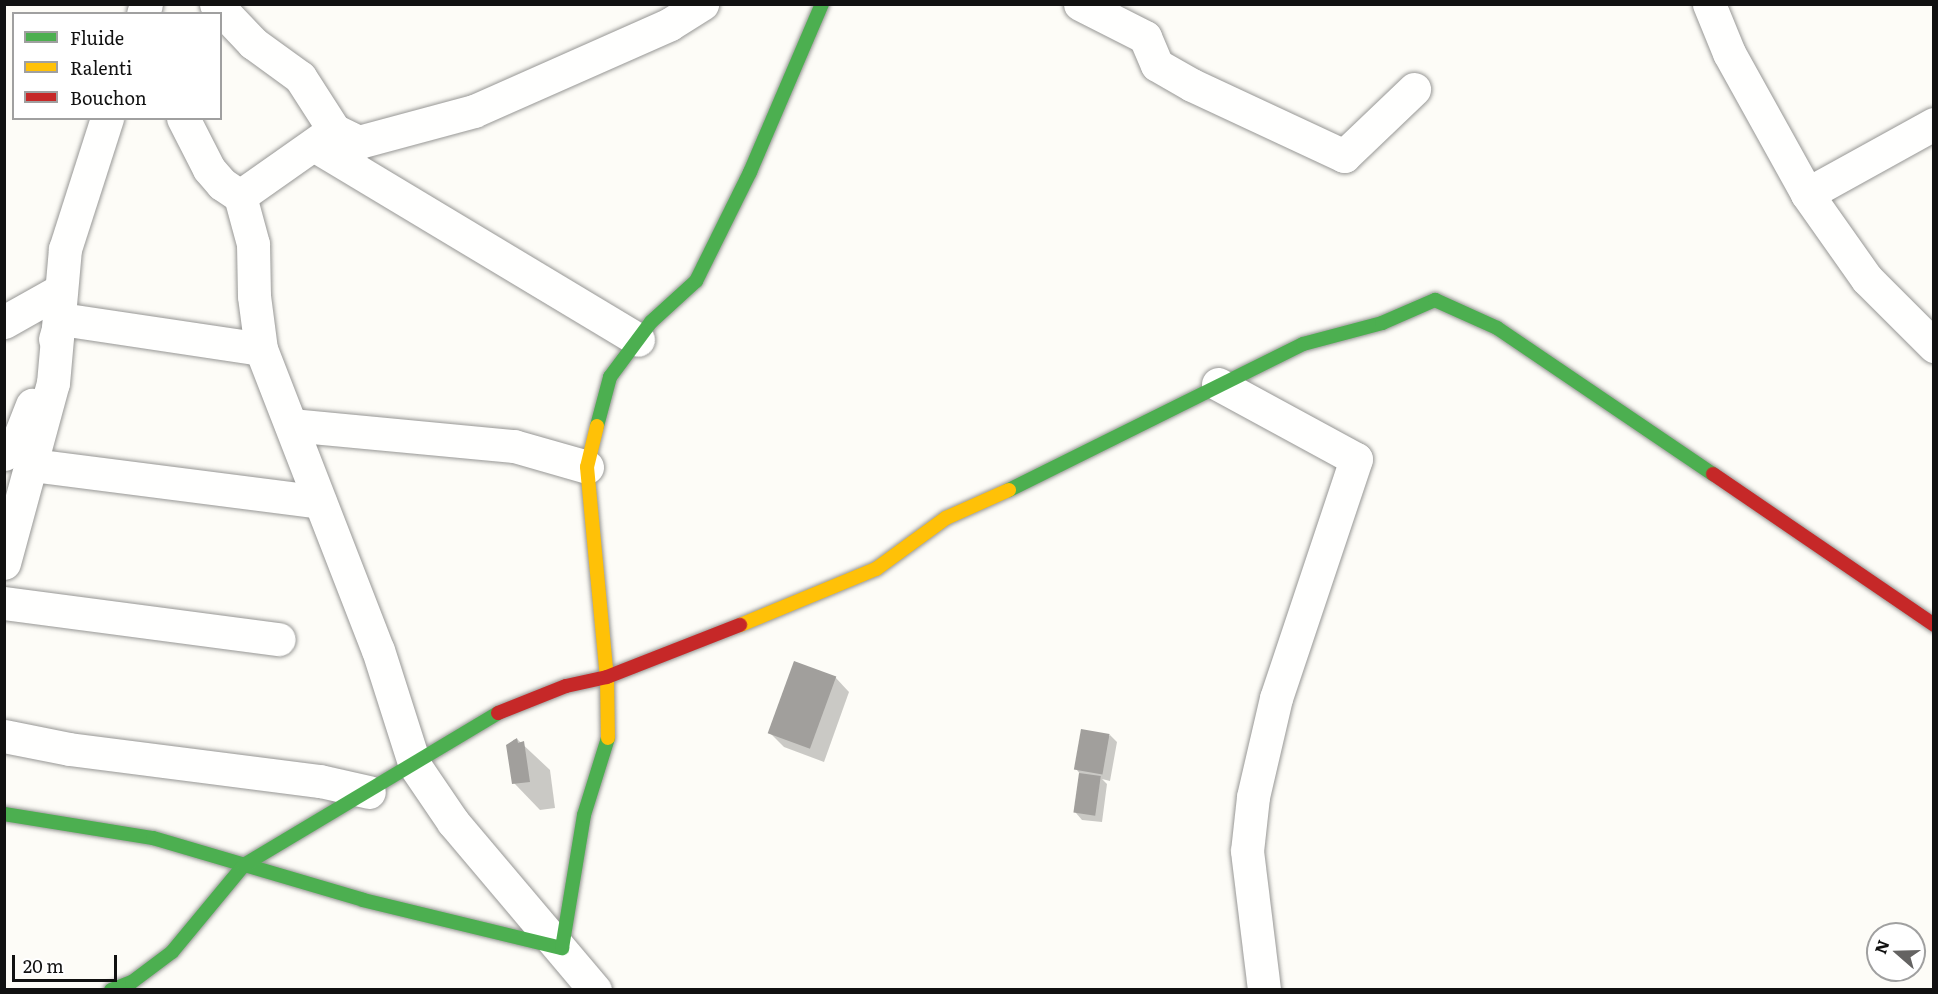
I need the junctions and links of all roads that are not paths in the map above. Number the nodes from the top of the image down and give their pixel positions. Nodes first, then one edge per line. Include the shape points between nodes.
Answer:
1 (216, 4) edge
2 (702, 4) edge
3 (822, 4) edge
4 (1080, 4) edge
5 (1709, 4) edge
6 (1414, 89) dead end
7 (106, 120) edge
8 (184, 120) edge
9 (1934, 124) edge
10 (324, 137) junction
11 (1807, 194) junction
12 (240, 196) junction
13 (61, 305) junction
14 (4, 322) edge
15 (638, 340) junction
16 (1934, 346) edge
17 (261, 349) junction
18 (1218, 384) junction
19 (291, 424) junction
20 (18, 459) edge
21 (587, 467) junction
22 (320, 502) junction
23 (4, 563) edge
24 (4, 603) edge
25 (1934, 626) edge
26 (279, 639) dead end
27 (607, 677) junction
28 (4, 736) edge
29 (415, 766) junction
30 (369, 792) junction
31 (4, 814) edge
32 (244, 866) junction
33 (562, 948) junction
34 (133, 987) edge
35 (595, 990) edge
36 (1264, 990) edge

1 - 10 street via 253,43 300,77
2 - 10 street via 670,24 474,111 359,142
3 - 15 street via 750,172 696,281 651,322
4 - 6 street via 1145,37 1157,65 1192,86 1344,156
5 - 11 street via 1729,53
7 - 13 street via 65,249
8 - 12 street via 209,169
9 - 11 street
10 - 12 street
10 - 15 street
11 - 16 street via 1867,279
12 - 17 street via 253,244
13 - 14 street
13 - 17 street
13 - 20 street via 17,443
15 - 21 street via 610,377
17 - 19 street
18 - 25 street via 1303,344 1382,323 1435,300 1497,328
18 - 27 street via 1079,458 946,518 876,568
18 - 36 street via 1356,459 1276,698 1254,796 1247,851
19 - 21 street via 514,446
19 - 22 street
20 - 22 street
20 - 23 street
21 - 27 street
22 - 29 street via 378,650
24 - 26 street
27 - 29 street via 566,686 501,711
27 - 33 street via 608,744 584,815
28 - 30 street via 81,750 320,781
29 - 30 street
29 - 33 street via 453,822
30 - 32 street
31 - 32 street via 153,838
32 - 33 street via 363,900
32 - 34 street via 194,921 172,952
33 - 35 street

